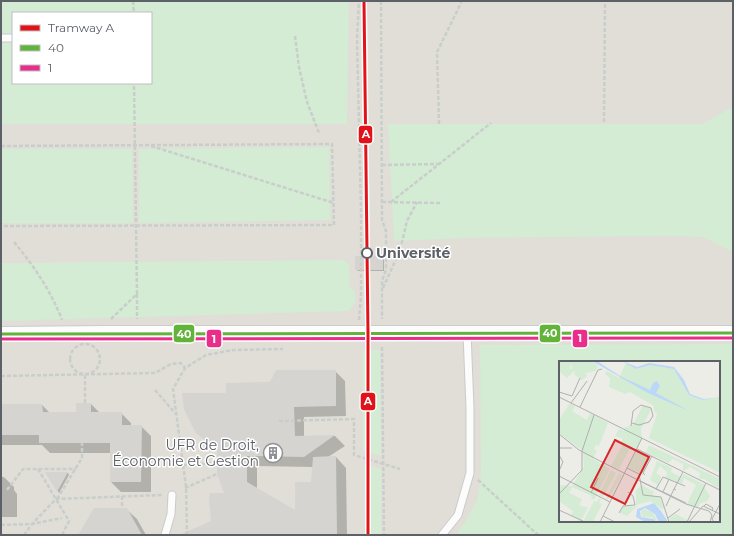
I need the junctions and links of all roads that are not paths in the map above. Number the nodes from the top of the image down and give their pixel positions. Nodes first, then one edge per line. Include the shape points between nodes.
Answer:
1 (1, 38) edge
2 (12, 38) edge
3 (468, 333) junction
4 (733, 333) edge
5 (1, 334) edge
6 (172, 495) road end
7 (166, 535) edge
8 (442, 535) edge

1 - 2 lane
3 - 4 street
3 - 5 street
3 - 8 lane via 470,473 458,515
6 - 7 lane

